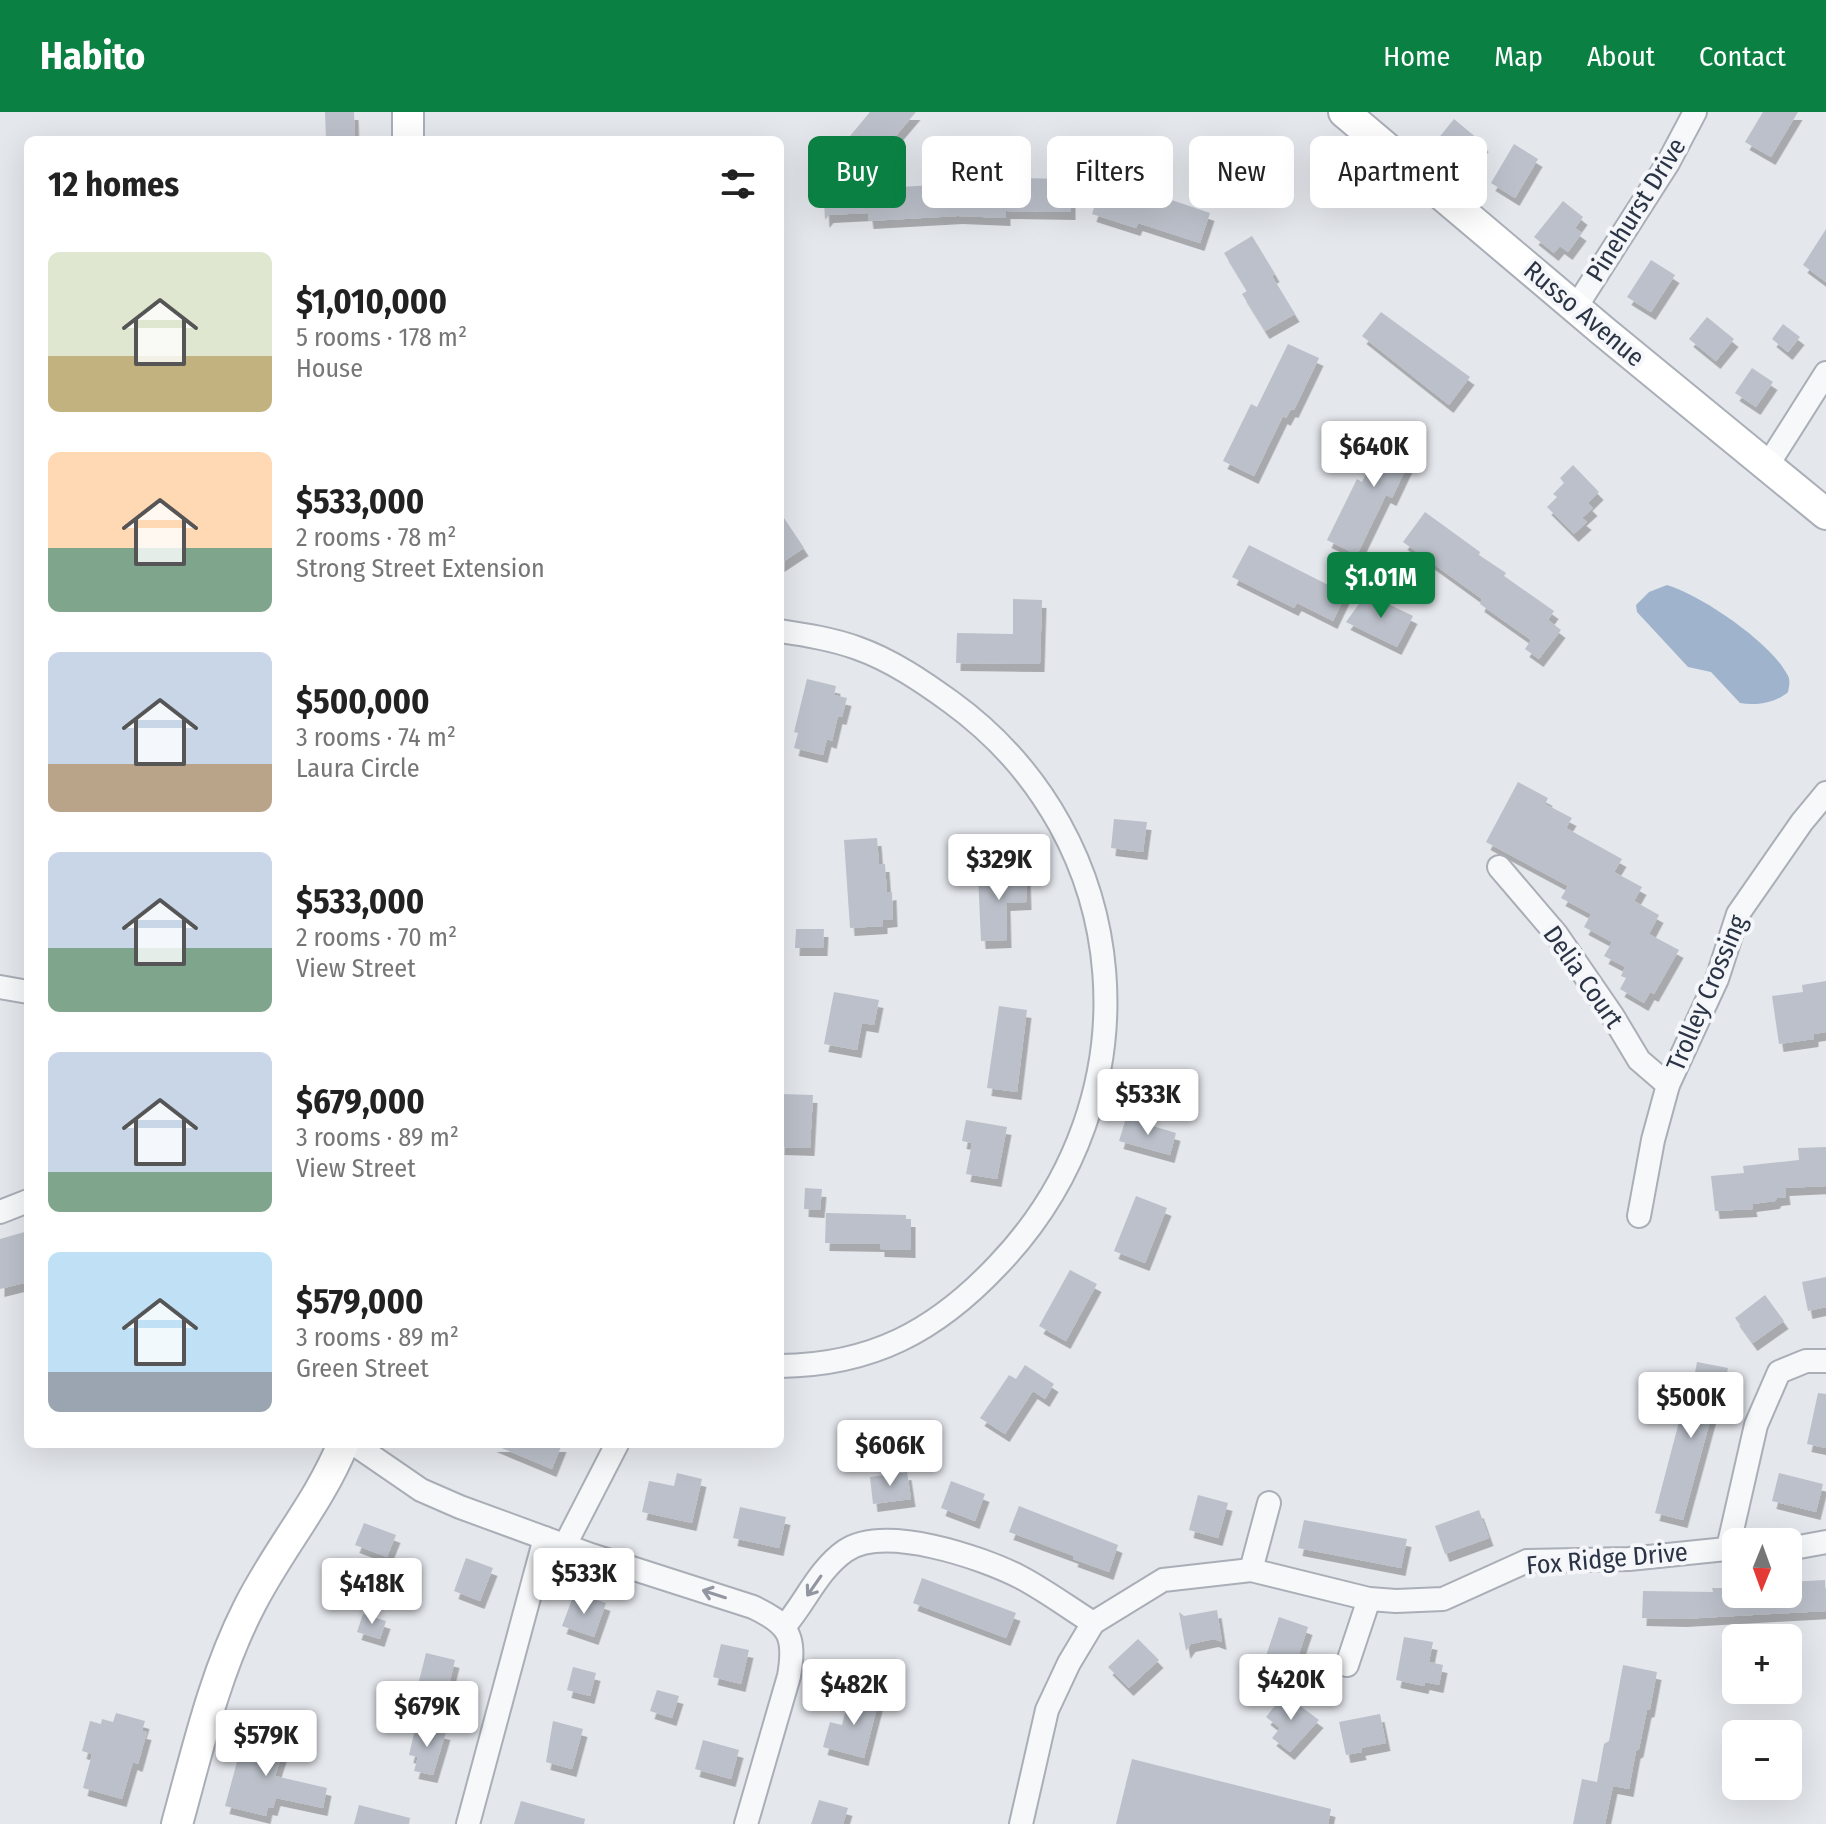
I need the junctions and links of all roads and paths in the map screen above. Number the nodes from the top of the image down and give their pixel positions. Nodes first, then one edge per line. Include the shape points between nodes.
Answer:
1 (408, 112) edge
2 (1344, 112) edge
3 (1695, 112) edge
4 (408, 136) edge
5 (1576, 307) junction
6 (1826, 373) edge
7 (1767, 466) junction
8 (1826, 514) edge
9 (784, 632) edge
10 (1826, 793) edge
11 (1499, 867) dead end
12 (0, 987) edge
13 (24, 991) edge
14 (1668, 1085) junction
15 (24, 1203) edge
16 (0, 1212) edge
17 (1639, 1216) dead end
18 (1826, 1361) edge
19 (784, 1366) edge
20 (341, 1448) edge
21 (360, 1448) edge
22 (614, 1448) edge
23 (1269, 1503) dead end
24 (1736, 1528) edge
25 (555, 1542) junction
26 (1826, 1542) edge
27 (1802, 1546) edge
28 (1722, 1549) edge
29 (1251, 1570) junction
30 (1369, 1599) junction
31 (1093, 1623) junction
32 (784, 1627) junction
33 (1347, 1665) dead end
34 (177, 1824) edge
35 (468, 1824) edge
36 (746, 1824) edge
37 (1021, 1824) edge

1 - 4 street
2 - 5 street, Russo Avenue
3 - 5 street, Pinehurst Drive
5 - 7 street, Russo Avenue
6 - 7 street
7 - 8 street, Russo Avenue
9 - 19 street via 858,648 896,666 971,717 1021,768 1047,800 1086,883 1106,995 1097,1084 1077,1145 1041,1215 1014,1249 965,1298 906,1338 866,1355
10 - 14 street, Trolley Crossing via 1738,914 1717,979
11 - 14 street, Delia Court via 1557,935 1639,1060
12 - 13 street
14 - 17 street, Trolley Crossing
15 - 16 street
18 - 24 street via 1806,1361 1779,1372 1772,1384 1756,1425
20 - 34 street via 241,1622 218,1681
21 - 25 street via 421,1490
22 - 25 street
23 - 29 street
32 -> 25 street via 753,1607
25 - 35 street
26 - 27 street
28 - 30 street, Fox Ridge Drive via 1629,1559 1527,1561 1443,1599
29 - 30 street, Fox Ridge Drive
29 - 31 street, Fox Ridge Drive via 1163,1580
30 - 33 street
31 -> 32 street via 1019,1577 906,1541 865,1542 848,1549 830,1563
31 - 37 street, Fox Ridge Drive via 1047,1710
32 - 36 street via 793,1652 789,1676

